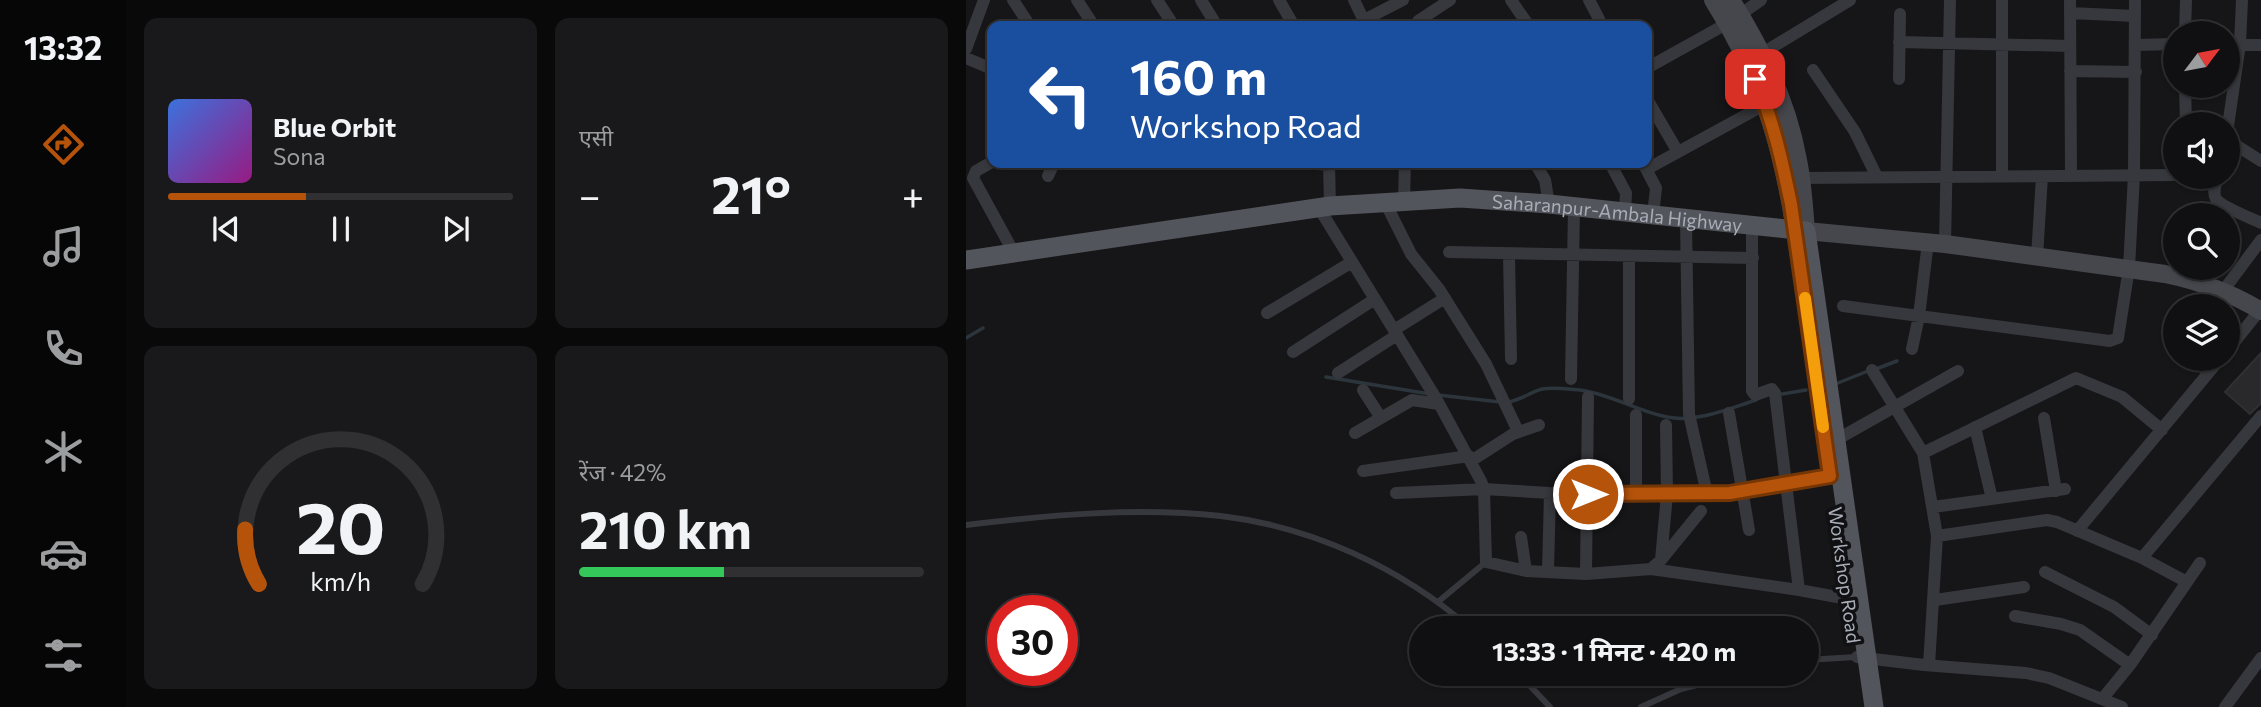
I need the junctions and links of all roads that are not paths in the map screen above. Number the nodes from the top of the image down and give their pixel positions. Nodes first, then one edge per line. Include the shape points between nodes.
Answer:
1 (984, 0) edge
2 (1013, 0) edge
3 (1077, 0) edge
4 (1157, 0) edge
5 (1200, 0) edge
6 (1279, 0) edge
7 (1354, 0) edge
8 (1402, 0) edge
9 (1589, 0) edge
10 (1713, 0) edge
11 (1760, 0) edge
12 (1850, 0) edge
13 (1950, 0) edge
14 (2002, 0) edge
15 (2135, 0) edge
16 (2186, 0) edge
17 (2242, 0) edge
18 (1513, 1) edge
19 (1443, 2) edge
20 (2070, 6) edge
21 (1732, 12) edge
22 (1900, 13) dead end
23 (2136, 16) junction
24 (1599, 19) dead end
25 (1027, 21) edge
26 (1091, 21) edge
27 (1171, 21) edge
28 (1214, 21) edge
29 (1291, 21) edge
30 (1365, 21) edge
31 (1369, 21) edge
32 (1418, 21) dead end
33 (1526, 21) edge
34 (2185, 21) edge
35 (2238, 21) edge
36 (1899, 43) junction
37 (1949, 43) junction
38 (2002, 44) junction
39 (2163, 44) edge
40 (2240, 44) edge
41 (2136, 45) junction
42 (2261, 45) edge
43 (2070, 46) junction
44 (966, 49) edge
45 (1761, 54) junction
46 (966, 58) edge
47 (1652, 65) edge
48 (987, 67) edge
49 (1813, 70) dead end
50 (2070, 71) junction
51 (2136, 72) junction
52 (1899, 79) dead end
53 (1766, 104) junction
54 (1652, 108) edge
55 (2240, 148) edge
56 (1678, 152) junction
57 (2261, 161) edge
58 (1652, 163) edge
59 (987, 165) edge
60 (1052, 168) edge
61 (1329, 168) edge
62 (1404, 168) edge
63 (1538, 168) edge
64 (1613, 168) edge
65 (1646, 168) edge
66 (2071, 175) junction
67 (2134, 175) junction
68 (2163, 175) edge
69 (1048, 176) dead end
70 (2002, 176) junction
71 (2042, 176) junction
72 (1877, 177) junction
73 (1947, 177) junction
74 (1800, 178) junction
75 (2214, 189) edge
76 (1395, 201) junction
77 (1549, 204) junction
78 (1325, 207) junction
79 (1574, 207) junction
80 (1625, 212) junction
81 (1653, 215) junction
82 (1686, 219) junction
83 (2261, 223) edge
84 (1752, 225) junction
85 (1800, 230) junction
86 (2261, 240) edge
87 (1936, 243) junction
88 (1449, 252) dead end
89 (1014, 253) junction
90 (1510, 255) junction
91 (1572, 255) junction
92 (1629, 257) junction
93 (1687, 257) junction
94 (2037, 257) junction
95 (1753, 258) junction
96 (966, 260) edge
97 (1352, 262) junction
98 (2129, 268) junction
99 (2223, 290) junction
100 (1445, 298) junction
101 (1375, 299) junction
102 (1843, 306) dead end
103 (2261, 310) edge
104 (1267, 313) dead end
105 (1919, 316) junction
106 (1395, 332) junction
107 (2240, 335) edge
108 (1912, 349) dead end
109 (1293, 352) dead end
110 (1511, 359) dead end
111 (1872, 370) dead end
112 (1958, 371) dead end
113 (2210, 371) edge
114 (1339, 373) dead end
115 (1571, 379) dead end
116 (1363, 390) dead end
117 (1588, 397) dead end
118 (1629, 399) dead end
119 (1438, 402) junction
120 (1895, 407) junction
121 (1729, 413) dead end
122 (1636, 415) dead end
123 (2261, 416) edge
124 (1381, 418) junction
125 (2044, 418) dead end
126 (1539, 425) dead end
127 (1666, 425) dead end
128 (1975, 427) junction
129 (2162, 429) junction
130 (1518, 432) junction
131 (1355, 433) dead end
132 (1836, 440) junction
133 (1923, 453) junction
134 (1470, 459) junction
135 (1363, 471) dead end
136 (1830, 476) junction
137 (1784, 484) junction
138 (1484, 489) junction
139 (1742, 491) junction
140 (1550, 492) junction
141 (1396, 493) dead end
142 (1588, 494) junction
143 (1636, 494) junction
144 (1667, 494) junction
145 (1707, 494) junction
146 (1992, 499) junction
147 (1933, 507) junction
148 (1701, 511) dead end
149 (966, 525) edge
150 (1749, 530) dead end
151 (2077, 531) junction
152 (1937, 536) junction
153 (1521, 537) dead end
154 (2142, 558) junction
155 (1486, 562) junction
156 (2200, 563) dead end
157 (1656, 565) junction
158 (1526, 570) junction
159 (1548, 572) junction
160 (2045, 572) dead end
161 (1586, 574) junction
162 (2187, 582) junction
163 (2024, 587) dead end
164 (1799, 590) junction
165 (1848, 599) junction
166 (1935, 600) junction
167 (1439, 601) junction
168 (1456, 616) edge
169 (2015, 616) dead end
170 (2152, 635) junction
171 (1862, 657) junction
172 (2261, 658) edge
173 (1819, 659) edge
174 (1929, 665) junction
175 (2130, 666) junction
176 (1531, 686) edge
177 (1693, 686) edge
178 (2102, 698) junction
179 (1550, 707) edge
180 (1640, 707) edge
181 (1864, 707) edge
182 (1874, 707) edge
183 (2122, 707) edge
184 (2225, 707) edge

1 - 44 street
2 - 25 street
3 - 26 street
4 - 27 street
5 - 28 street
6 - 29 street
7 - 30 street
8 - 31 street
9 - 24 street
10 - 21 main road, Workshop Road
11 - 21 street
12 - 45 street
13 - 37 street
14 - 38 street
15 - 23 street
16 - 34 street
17 - 35 street
18 - 33 street
19 - 32 street
20 - 23 street
20 - 43 street
21 - 45 main road, Workshop Road
21 - 47 street
21 - 53 main road, Workshop Road
22 - 36 street
23 - 41 street
36 - 37 street
36 - 52 street
37 - 38 street
37 - 73 street
38 - 43 street
38 - 70 street
39 - 41 street
40 - 42 street
41 - 51 street
43 - 50 street
45 - 74 main road, Workshop Road via 1789,122
46 - 48 street
49 - 72 street via 1855,132
50 - 51 street
50 - 66 street
51 - 67 street
53 - 56 street
53 - 85 main road, Workshop Road
54 - 56 street
55 - 57 street
56 - 58 street
59 - 89 street via 973,178
60 - 69 street
61 - 78 street
62 - 76 street
63 - 77 street
64 - 80 street via 1626,193
65 - 81 street via 1656,188
66 - 67 street
66 - 71 street
67 - 68 street
67 - 98 street
70 - 71 street
70 - 73 street
71 - 94 street
72 - 73 street
72 - 74 street
73 - 87 street
74 - 85 main road, Workshop Road
75 - 83 street via 2221,203
76 - 77 main road, Saharanpur-Ambala Highway via 1460,198
76 - 78 main road, Saharanpur-Ambala Highway
76 - 100 street via 1411,254
77 - 79 main road, Saharanpur-Ambala Highway
78 - 89 main road, Saharanpur-Ambala Highway
78 - 97 street
79 - 80 main road, Saharanpur-Ambala Highway
79 - 91 street
80 - 81 main road, Saharanpur-Ambala Highway
81 - 82 main road, Saharanpur-Ambala Highway
82 - 84 main road, Saharanpur-Ambala Highway
82 - 93 street
84 - 85 main road, Saharanpur-Ambala Highway
84 - 95 street
85 - 87 main road, Saharanpur-Ambala Highway
85 - 132 main road, Workshop Road
85 - 136 main road, Workshop Road
86 - 99 street
87 - 94 main road, Saharanpur-Ambala Highway
87 - 105 street
88 - 90 street
89 - 96 main road, Saharanpur-Ambala Highway
90 - 91 street
90 - 110 street
91 - 92 street
91 - 115 street
92 - 93 street
92 - 118 street
93 - 95 street
93 - 145 street via 1690,418
94 - 98 main road, Saharanpur-Ambala Highway
95 - 137 street via 1752,391 1755,395 1772,389 1775,396
97 - 101 street
97 - 104 street
98 - 99 main road, Saharanpur-Ambala Highway
98 - 105 street via 2120,335 2115,341
99 - 103 main road, Saharanpur-Ambala Highway
100 - 106 street
100 - 130 street via 1486,364
101 - 106 street
101 - 109 street
102 - 105 street
103 - 107 street
105 - 108 street
106 - 114 street
106 - 119 street
111 - 120 street
112 - 120 street
113 - 129 street
116 - 124 street
117 - 142 street
119 - 124 street via 1412,400
119 - 134 street
120 - 132 street
120 - 133 street
121 - 139 street
122 - 143 street
123 - 154 street
124 - 131 street
125 - 146 street via 2060,490
126 - 130 street
127 - 144 street
128 - 129 street via 2076,378 2122,397
128 - 133 street
128 - 146 street
129 - 151 street
130 - 134 street
132 - 171 main road, Workshop Road
133 - 147 street
134 - 135 street
134 - 138 street
136 - 137 street
136 - 165 main road, Workshop Road
137 - 139 street
137 - 164 street
138 - 140 street
138 - 141 street
138 - 155 street
139 - 145 street
139 - 150 street
140 - 142 street
140 - 159 street
142 - 143 street
142 - 161 street
143 - 144 street
144 - 145 street
144 - 157 street
146 - 147 street
147 - 152 street
148 - 157 street
149 - 167 lane via 1124,512 1222,516 1293,530 1371,560
151 - 152 street via 2047,520
151 - 154 street
152 - 166 street
153 - 158 street
154 - 162 street
155 - 158 street
155 - 167 lane
156 - 162 street
157 - 161 street
157 - 164 street
158 - 159 street
159 - 161 street
160 - 170 street via 2114,607
162 - 170 street
163 - 166 street
164 - 165 street
165 - 171 main road, Workshop Road
166 - 174 street
167 - 168 lane
169 - 175 street via 2080,630
170 - 175 street
171 - 173 lane
171 - 174 street
171 - 181 main road, Workshop Road
171 - 182 main road, Workshop Road
172 - 184 street
174 - 178 street via 2026,673
175 - 178 street
176 - 179 lane
177 - 180 lane
178 - 183 street

